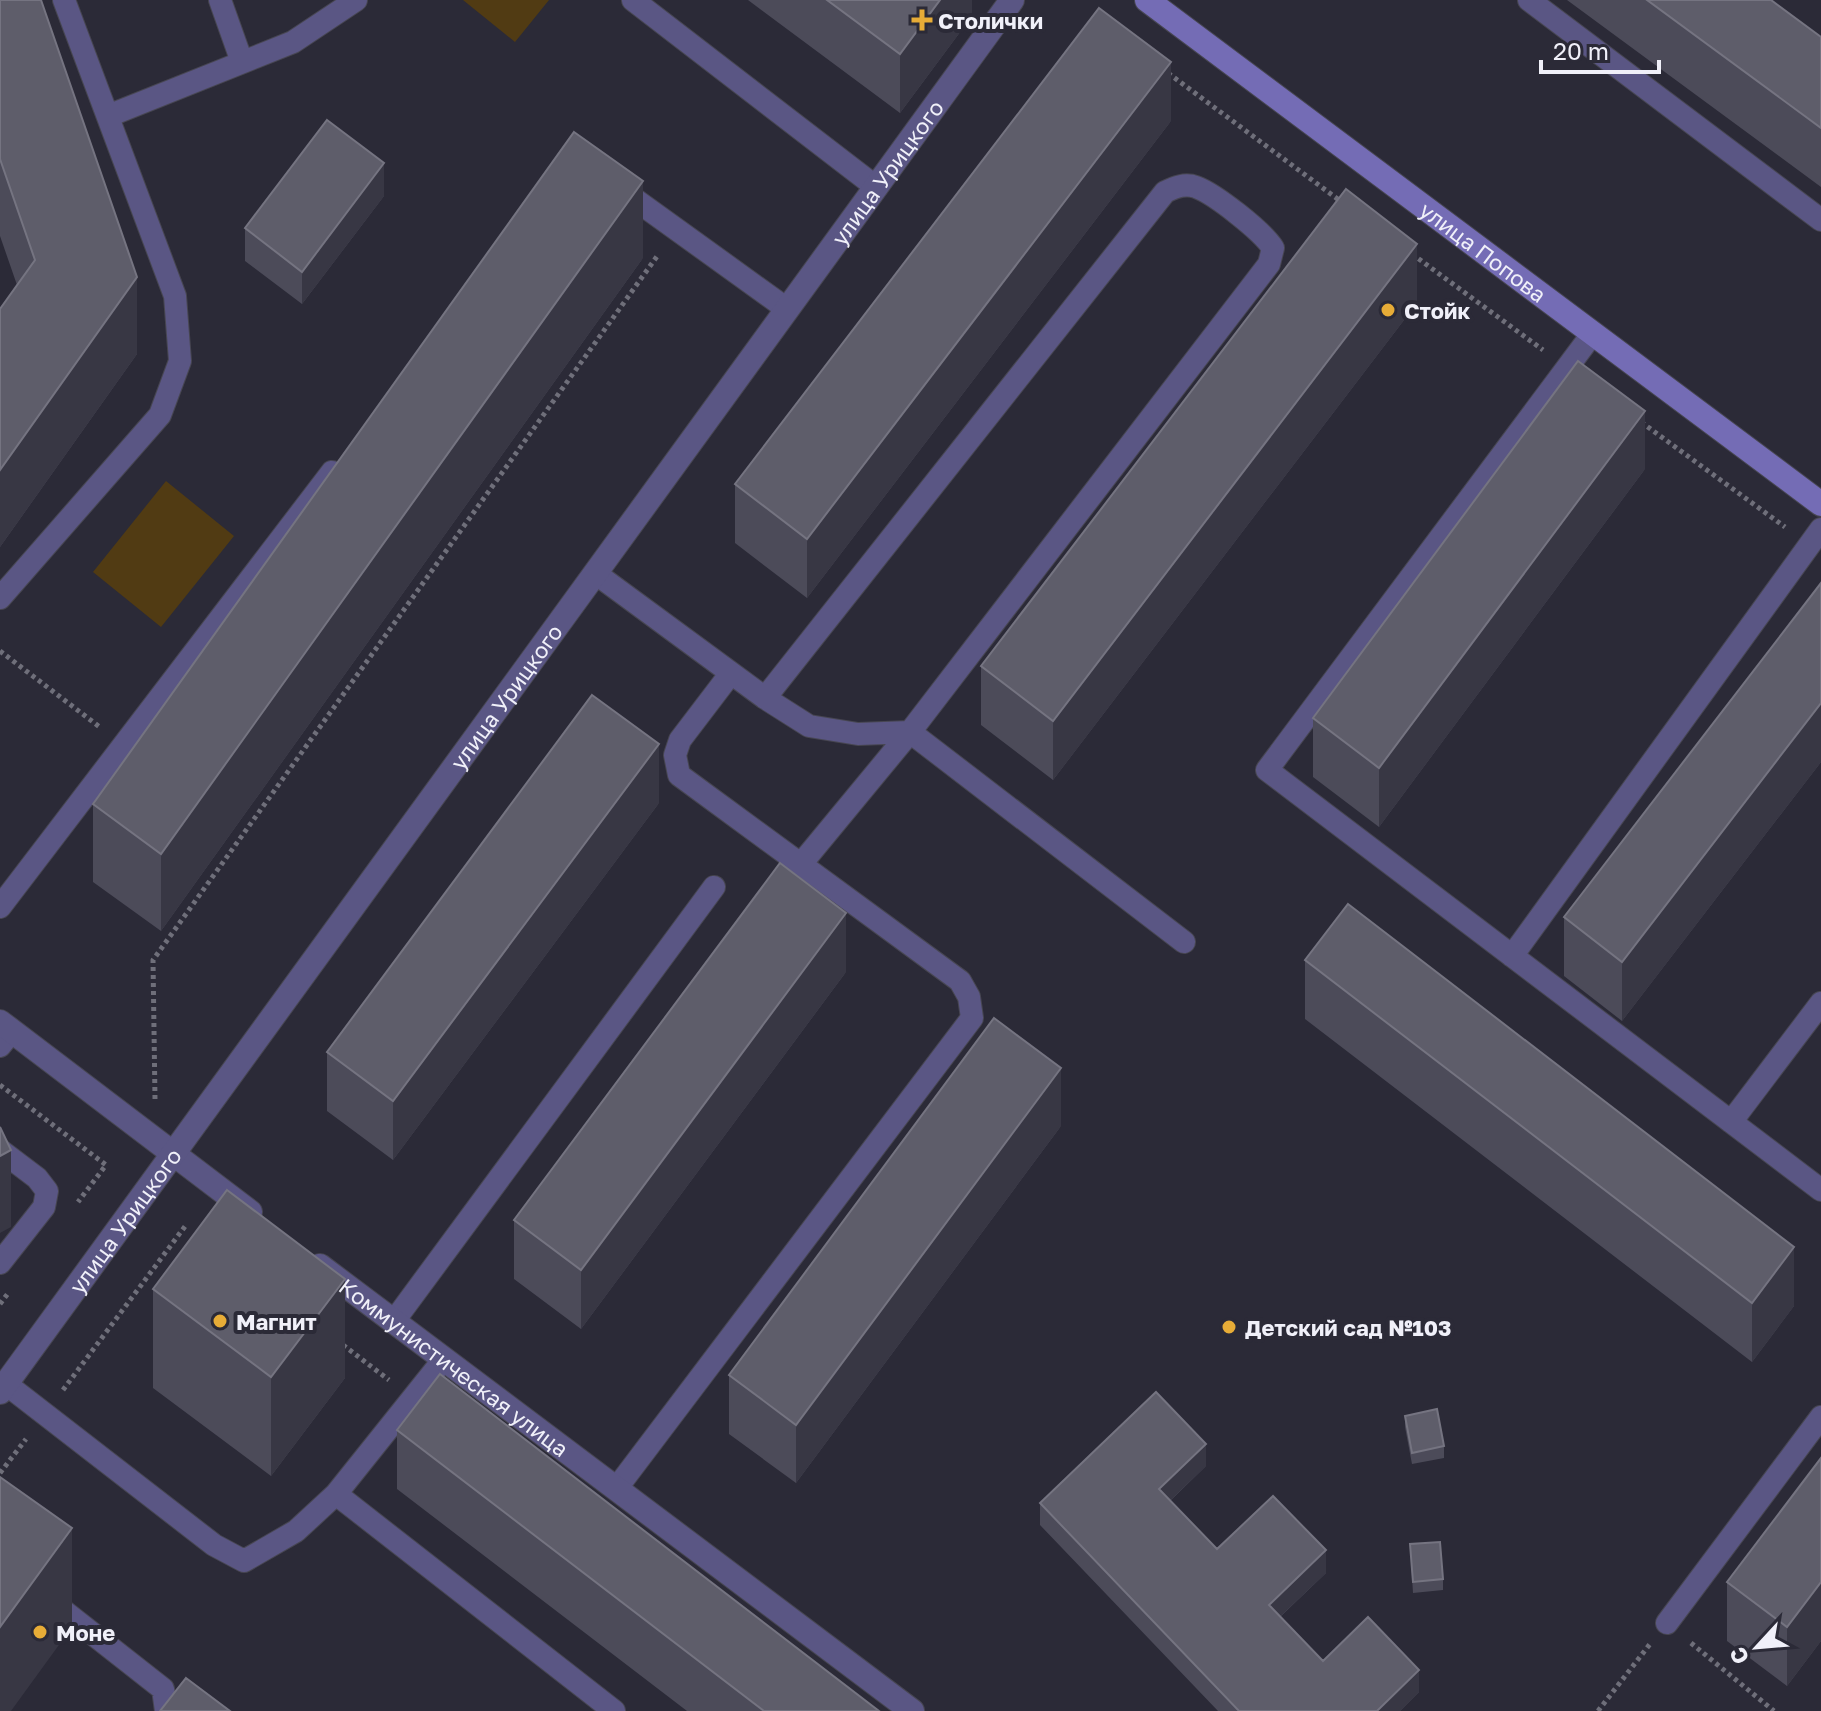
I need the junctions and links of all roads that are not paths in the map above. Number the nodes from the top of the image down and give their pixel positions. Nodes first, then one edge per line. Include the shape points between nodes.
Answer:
1 (64, 0) edge
2 (220, 0) edge
3 (356, 0) edge
4 (633, 0) edge
5 (1012, 0) edge
6 (1147, 0) edge
7 (1529, 0) edge
8 (242, 62) junction
9 (108, 116) junction
10 (600, 182) edge
11 (876, 187) junction
12 (1821, 220) edge
13 (787, 309) junction
14 (1593, 333) junction
15 (343, 457) edge
16 (1821, 504) edge
17 (1815, 537) edge
18 (595, 573) junction
19 (0, 598) edge
20 (731, 673) junction
21 (765, 698) junction
22 (910, 732) junction
23 (801, 864) junction
24 (714, 887) dead end
25 (0, 907) edge
26 (1184, 942) dead end
27 (1512, 956) junction
28 (1821, 1003) edge
29 (4, 1033) edge
30 (1731, 1122) junction
31 (0, 1150) edge
32 (172, 1153) junction
33 (1821, 1190) edge
34 (267, 1225) edge
35 (305, 1254) edge
36 (0, 1263) edge
37 (394, 1321) junction
38 (444, 1359) junction
39 (3, 1388) edge
40 (1821, 1417) edge
41 (616, 1489) junction
42 (336, 1494) junction
43 (0, 1561) edge
44 (1667, 1623) road end
45 (166, 1711) edge
46 (614, 1711) edge
47 (912, 1711) edge

1 - 9 lane
2 - 8 lane
3 - 8 lane via 293,42
4 - 11 lane
5 - 11 street, улица Урицкого
6 - 14 main road, улица Попова
7 - 12 lane
8 - 9 lane
9 - 19 lane via 175,296 180,361 160,415
10 - 13 lane via 614,185
11 - 13 street, улица Урицкого
13 - 18 street, улица Урицкого
14 - 16 main road, улица Попова
14 - 27 lane via 1267,770
15 - 25 lane
17 - 27 lane
18 - 20 lane
18 - 32 street, улица Урицкого
20 - 21 lane
20 - 23 lane via 680,740 675,755 679,775
21 - 22 lane via 809,726 858,734
21 - 22 lane via 1165,192 1178,185 1196,187 1263,233 1273,248 1269,264
22 - 23 lane
22 - 26 lane
23 - 41 lane via 960,981 972,1018
24 - 37 lane
27 - 30 lane
28 - 30 lane
29 - 32 street
30 - 33 lane
31 - 36 lane via 47,1191 44,1207
32 - 34 street
32 - 39 street, улица Урицкого
35 - 37 street, Коммунистическая улица
37 - 38 street, Коммунистическая улица
38 - 41 street, Коммунистическая улица
38 - 42 lane
39 - 42 lane via 46,1412 214,1545 244,1561 296,1531
40 - 44 lane
41 - 47 street, Коммунистическая улица
42 - 46 lane
43 - 45 lane via 163,1689

